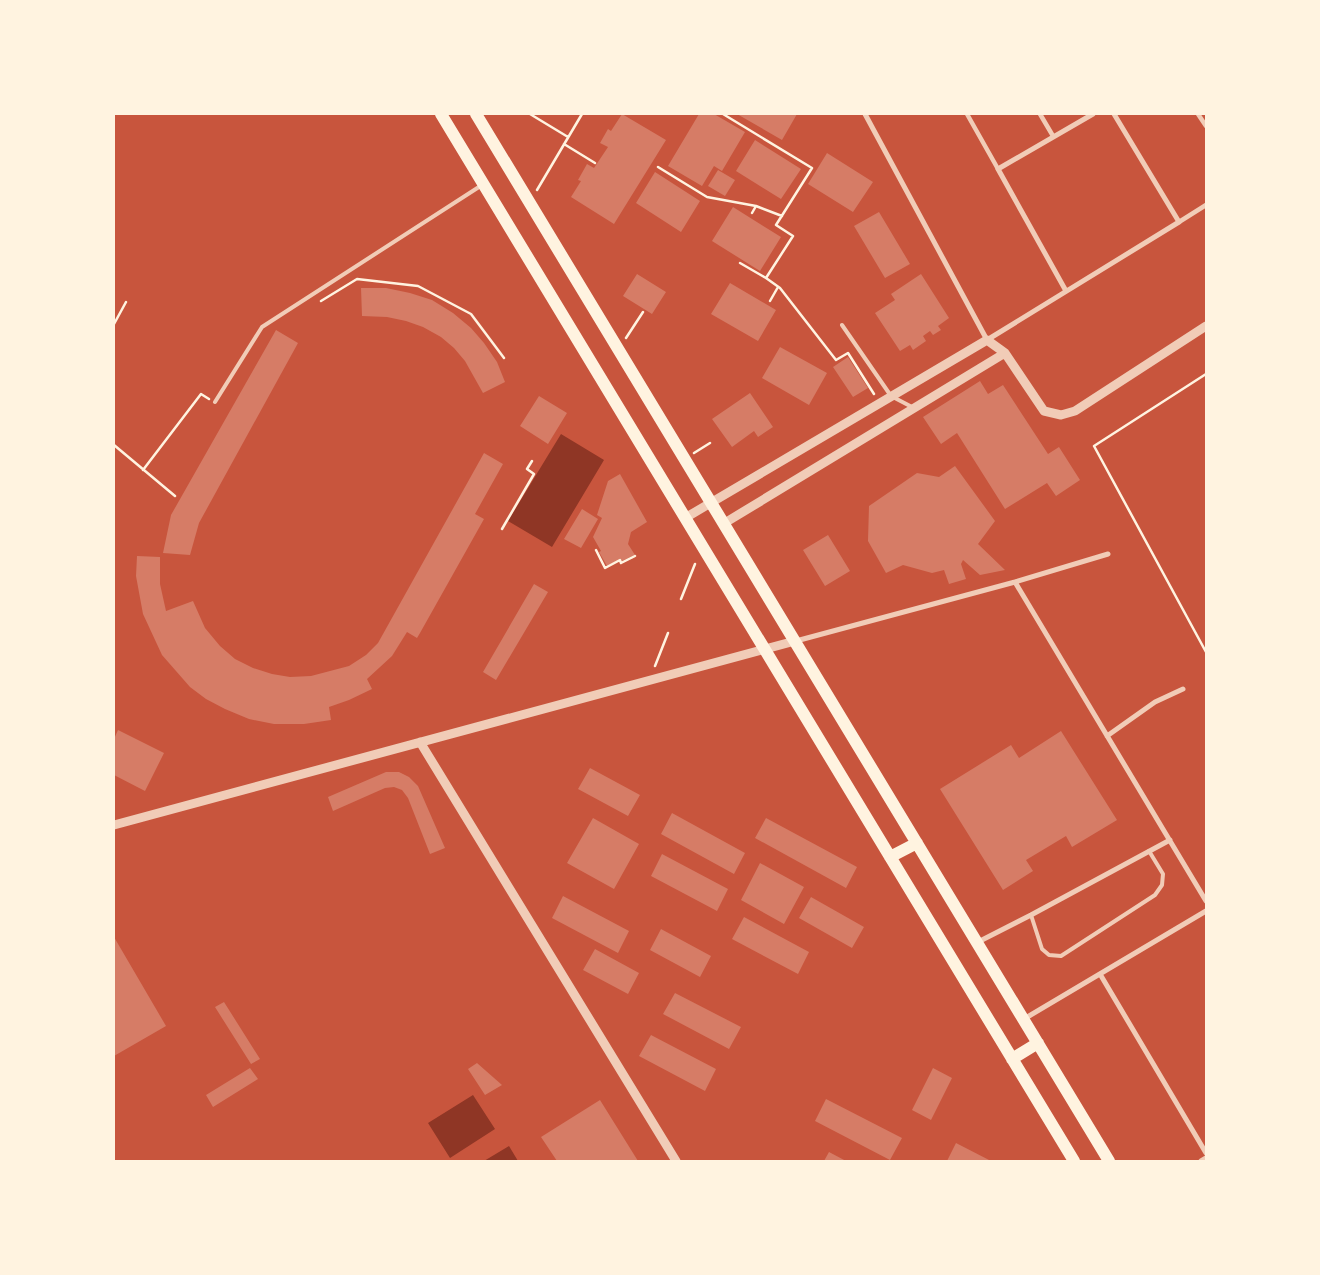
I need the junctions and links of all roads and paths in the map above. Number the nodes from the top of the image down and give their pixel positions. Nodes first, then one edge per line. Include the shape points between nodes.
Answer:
1 (441, 114) edge
2 (476, 114) edge
3 (530, 114) edge
4 (582, 114) edge
5 (723, 114) edge
6 (865, 114) edge
7 (967, 114) edge
8 (1040, 114) edge
9 (1093, 114) edge
10 (1114, 114) edge
11 (1198, 114) edge
12 (729, 115) edge
13 (1206, 126) edge
14 (1053, 136) junction
15 (568, 137) junction
16 (564, 144) junction
17 (595, 163) dead end
18 (658, 167) dead end
19 (998, 169) junction
20 (484, 184) junction
21 (529, 201) junction
22 (1206, 205) edge
23 (756, 206) junction
24 (752, 213) dead end
25 (782, 216) junction
26 (1179, 222) junction
27 (740, 263) dead end
28 (766, 278) junction
29 (778, 287) junction
30 (1066, 291) junction
31 (770, 301) dead end
32 (126, 302) dead end
33 (318, 303) dead end
34 (643, 312) dead end
35 (114, 324) edge
36 (842, 325) dead end
37 (1206, 326) edge
38 (987, 340) junction
39 (619, 349) junction
40 (1005, 354) junction
41 (504, 358) dead end
42 (1206, 374) edge
43 (891, 396) junction
44 (215, 402) joint
45 (880, 403) junction
46 (914, 408) junction
47 (710, 443) dead end
48 (114, 445) edge
49 (685, 459) junction
50 (532, 462) dead end
51 (143, 470) junction
52 (174, 496) dead end
53 (711, 502) junction
54 (685, 518) junction
55 (723, 524) junction
56 (502, 529) dead end
57 (596, 550) dead end
58 (1108, 554) dead end
59 (635, 556) dead end
60 (695, 564) dead end
61 (1016, 582) junction
62 (681, 599) dead end
63 (668, 633) dead end
64 (795, 641) junction
65 (764, 649) junction
66 (1206, 652) edge
67 (655, 666) dead end
68 (1183, 689) dead end
69 (1107, 736) junction
70 (420, 742) junction
71 (114, 825) edge
72 (1170, 840) junction
73 (917, 843) junction
74 (1149, 851) junction
75 (890, 857) junction
76 (1206, 901) edge
77 (1206, 911) edge
78 (1031, 915) junction
79 (977, 942) junction
80 (1100, 974) junction
81 (1024, 1019) junction
82 (1038, 1043) junction
83 (1012, 1059) junction
84 (1206, 1153) edge
85 (1206, 1158) edge
86 (676, 1161) edge
87 (1074, 1161) edge
88 (1109, 1161) edge
89 (1201, 1161) edge

1 - 20 main road
2 - 21 main road
3 - 15 path
4 - 15 path
5 - 12 path
6 - 38 street
7 - 19 street
8 - 14 street
9 - 14 street
10 - 26 street
11 - 13 street
12 - 25 path via 812,168
14 - 19 street
15 - 16 path
16 - 17 path
16 - 21 path
18 - 23 path via 707,197
19 - 30 street
20 - 44 lane via 262,326
20 - 54 main road
21 - 39 main road
22 - 26 street
23 - 24 path
23 - 25 path
25 - 28 path via 776,225 793,236
26 - 30 street
27 - 28 path
28 - 29 path
29 - 31 path
29 - 45 path via 836,360 848,353
30 - 38 street
32 - 35 path
33 - 41 path via 357,279 418,286 471,314
34 - 39 path
36 - 43 lane
37 - 40 street via 1075,411 1061,415 1044,411
38 - 40 street
38 - 43 street
39 - 49 main road
40 - 46 street
42 - 66 path via 1094,446
43 - 45 street
43 - 46 lane
44 - 51 path via 201,394
45 - 53 street
46 - 55 street
47 - 49 path
48 - 51 path
49 - 53 main road
50 - 56 path via 527,469 534,474
51 - 52 path
53 - 54 street
53 - 55 main road
54 - 65 main road
55 - 64 main road
57 - 59 path via 605,568
58 - 61 street
60 - 62 path
61 - 64 street
61 - 69 street
63 - 67 path
64 - 65 street
64 - 73 main road
65 - 70 street
65 - 75 main road
68 - 69 street via 1155,702
69 - 72 street
70 - 71 street
70 - 86 street
72 - 74 street
72 - 76 street
73 - 75 main road
73 - 79 main road
74 - 78 street
74 - 78 lane via 1163,874 1162,885 1154,895 1061,956 1050,955 1042,948
75 - 83 main road
77 - 80 street
78 - 79 street
79 - 81 main road
80 - 81 street
80 - 84 street
81 - 82 main road
82 - 83 main road
82 - 88 main road
83 - 87 main road
85 - 89 street

